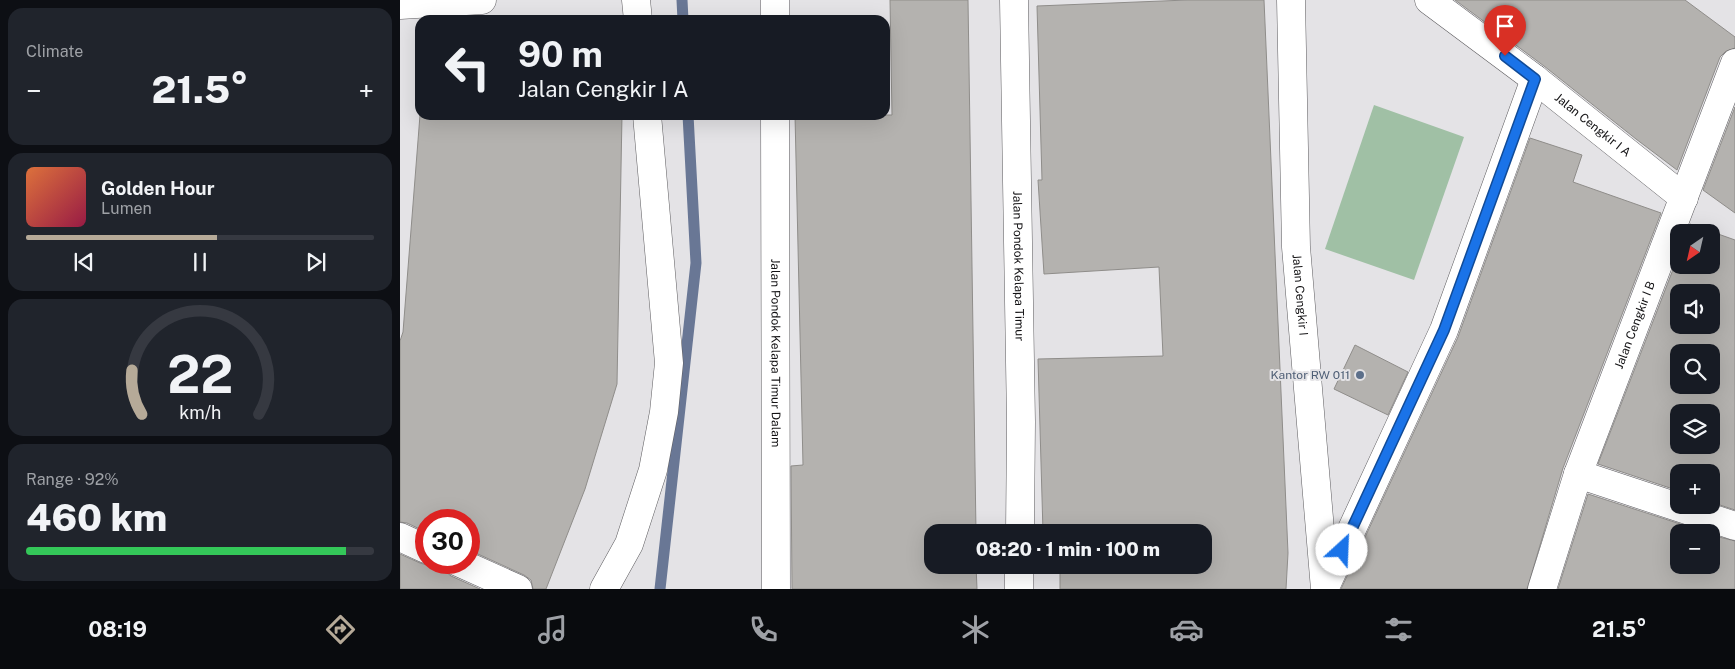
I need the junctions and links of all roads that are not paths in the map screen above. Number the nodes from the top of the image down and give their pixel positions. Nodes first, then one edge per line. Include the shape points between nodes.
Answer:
1 (482, 0) edge
2 (636, 0) edge
3 (774, 0) edge
4 (1014, 0) edge
5 (1291, 0) edge
6 (1429, 0) edge
7 (400, 5) edge
8 (638, 15) edge
9 (775, 15) edge
10 (1735, 63) edge
11 (1535, 79) junction
12 (647, 120) edge
13 (775, 120) edge
14 (1684, 198) junction
15 (1578, 474) junction
16 (1020, 524) edge
17 (1735, 526) edge
18 (400, 537) edge
19 (415, 544) edge
20 (480, 572) edge
21 (1019, 574) edge
22 (1326, 587) edge
23 (518, 589) edge
24 (604, 589) edge
25 (776, 589) edge
26 (1019, 589) edge
27 (1542, 589) edge

1 - 7 street
2 - 8 street
3 - 9 street
4 - 16 street, Jalan Pondok Kelapa Timur
5 - 22 street, Jalan Cengkir I via 1296,247
6 - 11 street, Jalan Cengkir I A
10 - 14 street, Jalan Cengkir I B
11 - 14 street, Jalan Cengkir I A
11 - 22 street via 1444,330
12 - 24 street via 669,364 653,470 629,544
13 - 25 street, Jalan Pondok Kelapa Timur Dalam
14 - 15 street, Jalan Cengkir I B
15 - 17 street
15 - 27 street, Jalan Cengkir I B
18 - 19 street
20 - 23 street
21 - 26 street

